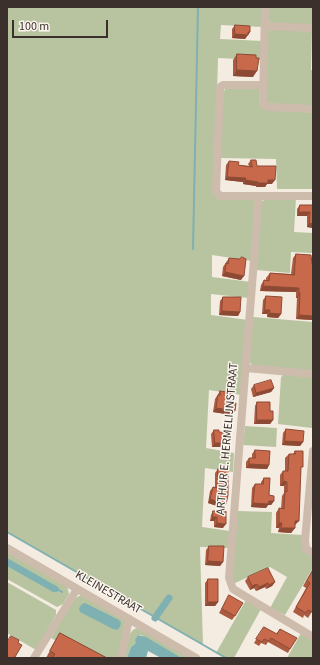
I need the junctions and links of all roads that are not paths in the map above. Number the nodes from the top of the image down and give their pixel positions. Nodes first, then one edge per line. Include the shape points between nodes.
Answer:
1 (265, 7) edge
2 (265, 26) junction
3 (313, 28) edge
4 (263, 85) junction
5 (313, 110) edge
6 (259, 196) junction
7 (313, 196) edge
8 (246, 368) junction
9 (313, 374) edge
10 (313, 451) edge
11 (7, 548) edge
12 (313, 553) edge
13 (77, 589) junction
14 (129, 619) junction
15 (313, 637) edge
16 (34, 658) edge
17 (121, 658) edge
18 (196, 658) edge

1 - 2 street
2 - 3 street
2 - 4 street
4 - 5 street via 263,105
4 - 6 street via 223,85 220,89 216,191 220,196
6 - 7 street
6 - 8 street, ARTHUR E. HERMELIJNSTRAAT
8 - 9 street
8 - 15 street, ARTHUR E. HERMELIJNSTRAAT via 229,578 232,589
10 - 12 street via 305,540 306,549
11 - 13 street, KLEINESTRAAT
13 - 14 street, KLEINESTRAAT
13 - 16 street
14 - 17 street
14 - 18 street, KLEINESTRAAT

